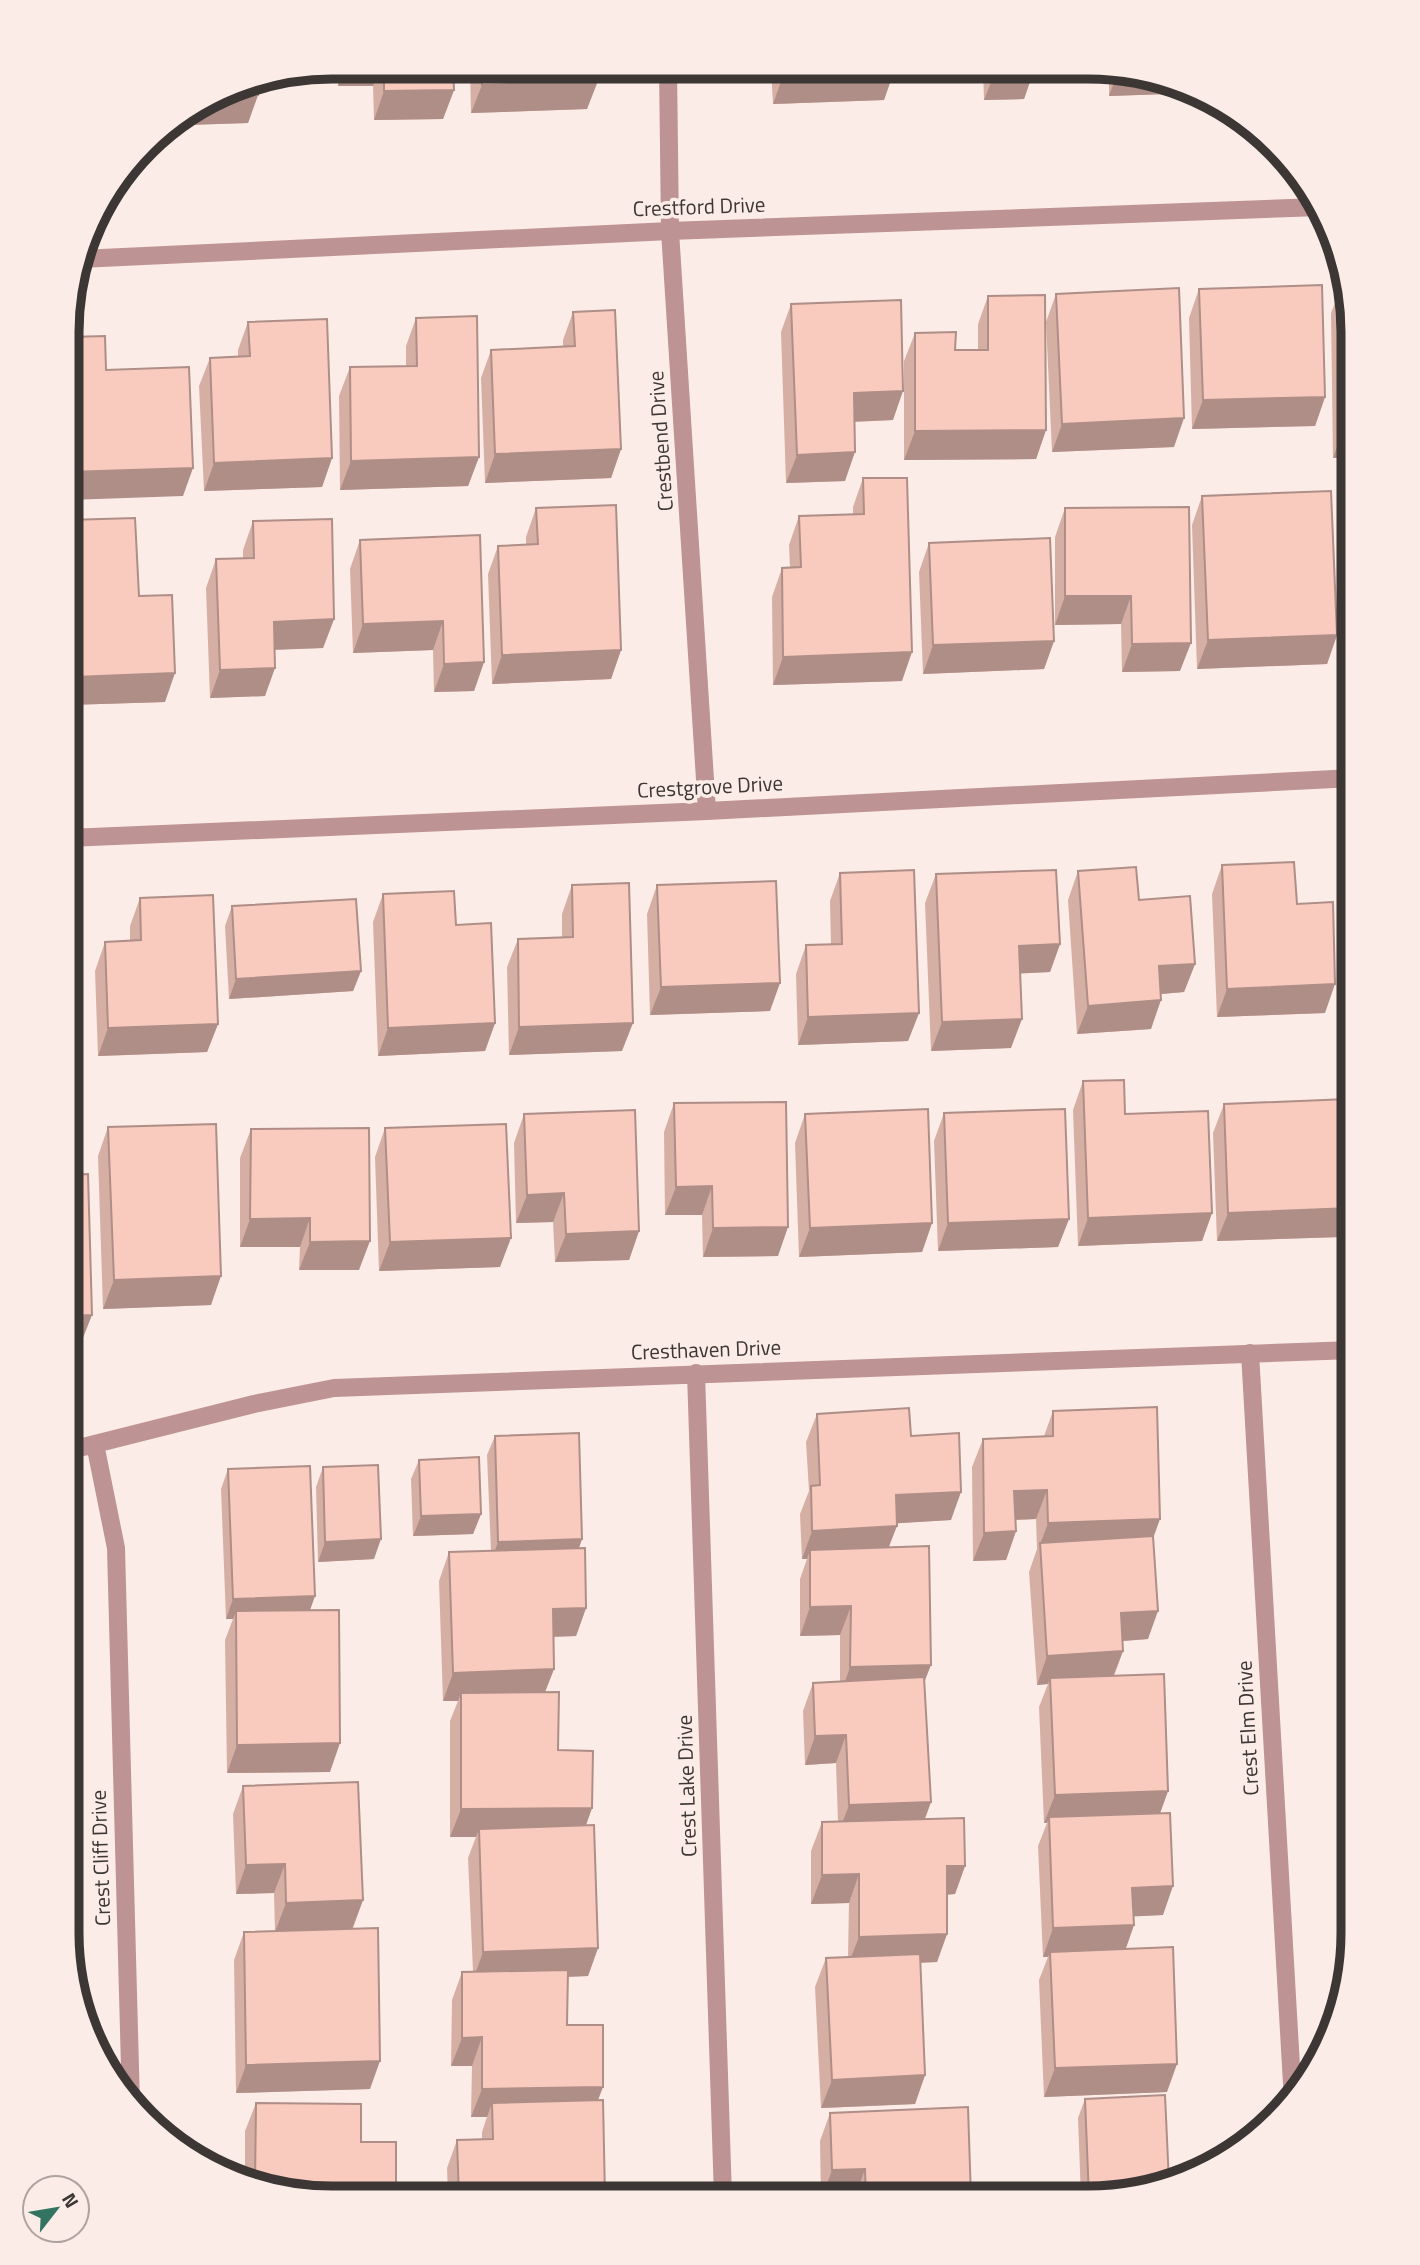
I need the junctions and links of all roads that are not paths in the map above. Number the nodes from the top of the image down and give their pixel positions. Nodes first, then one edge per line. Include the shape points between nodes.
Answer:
1 (668, 79) edge
2 (1308, 207) edge
3 (670, 231) junction
4 (89, 259) edge
5 (1341, 779) edge
6 (707, 811) junction
7 (79, 838) edge
8 (1341, 1350) edge
9 (1250, 1353) junction
10 (696, 1373) junction
11 (95, 1444) junction
12 (79, 1448) edge
13 (1292, 2083) edge
14 (130, 2086) edge
15 (723, 2186) edge

1 - 3 street, Crestbend Drive
2 - 3 street, Crestford Drive
3 - 4 street, Crestford Drive
3 - 6 street, Crestbend Drive
5 - 6 street, Crestgrove Drive
6 - 7 street, Crestgrove Drive
8 - 9 street, Cresthaven Drive
9 - 10 street, Cresthaven Drive
9 - 13 street, Crest Elm Drive
10 - 11 street, Cresthaven Drive via 334,1388
10 - 15 street, Crest Lake Drive
11 - 12 street, Cresthaven Drive
11 - 14 street, Crest Cliff Drive via 116,1548

